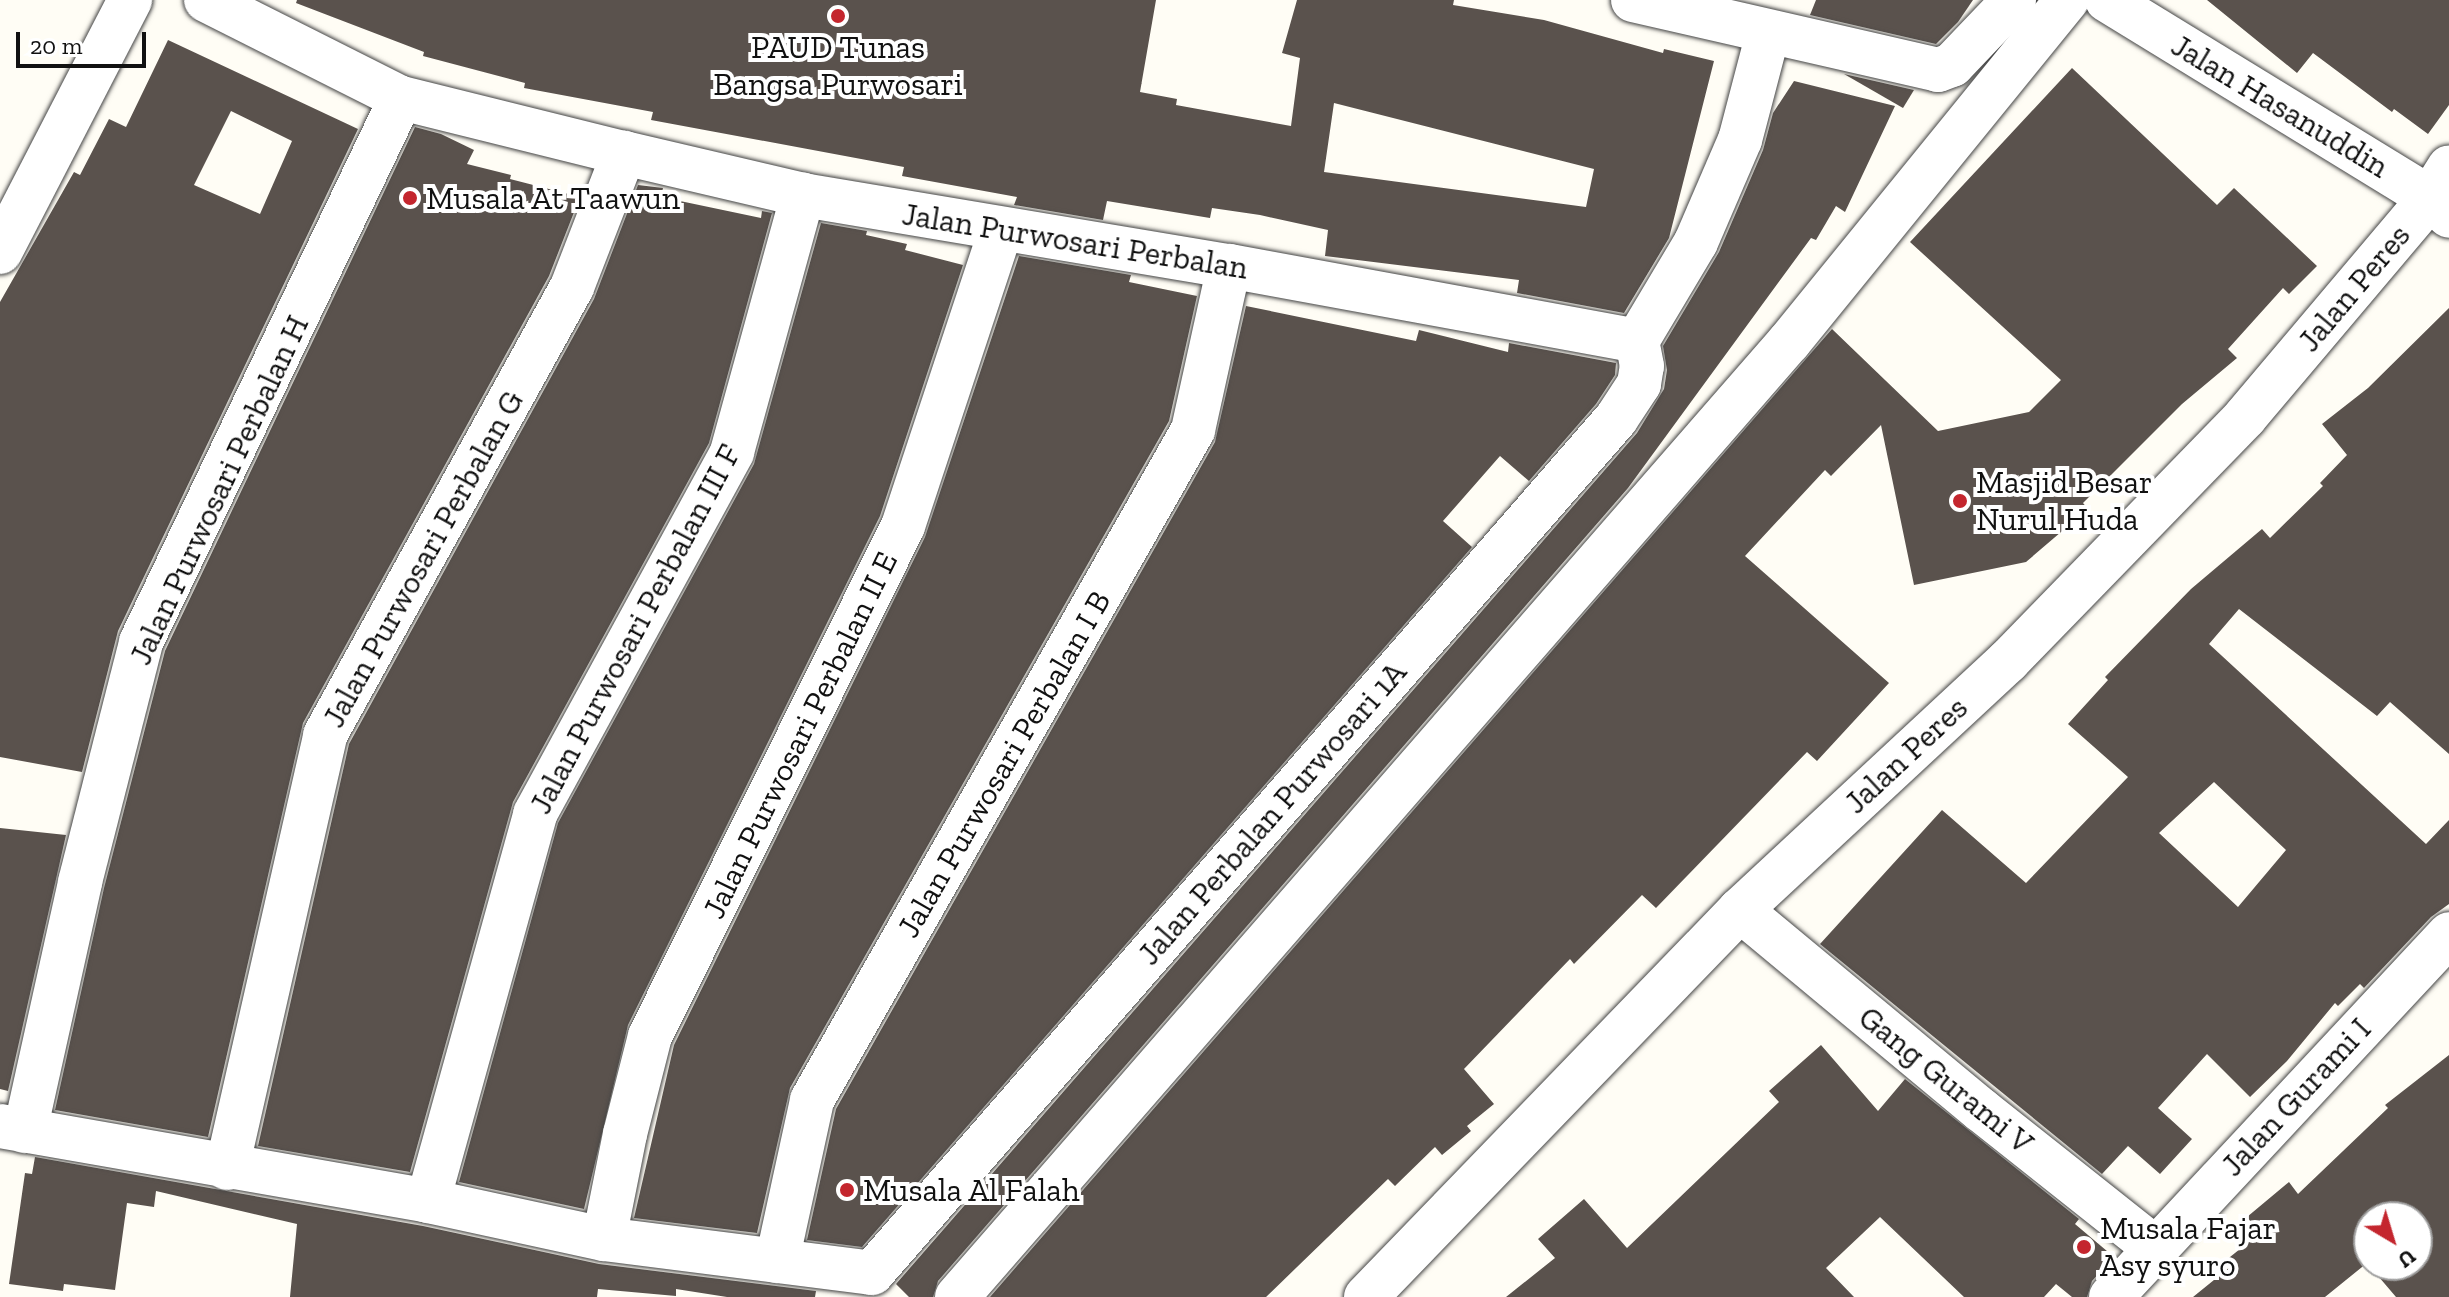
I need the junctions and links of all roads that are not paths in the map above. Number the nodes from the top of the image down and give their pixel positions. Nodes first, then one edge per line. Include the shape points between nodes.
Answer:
1 (130, 0) edge
2 (206, 0) edge
3 (1633, 0) edge
4 (2014, 0) edge
5 (2067, 0) edge
6 (2107, 0) edge
7 (1768, 33) junction
8 (401, 98) junction
9 (624, 153) junction
10 (2443, 194) edge
11 (803, 195) junction
12 (1001, 230) junction
13 (0, 252) edge
14 (1229, 266) junction
15 (1637, 341) junction
16 (1740, 910) junction
17 (2449, 934) edge
18 (13, 1128) edge
19 (227, 1168) junction
20 (428, 1201) junction
21 (604, 1239) junction
22 (2155, 1248) junction
23 (777, 1261) junction
24 (877, 1285) edge
25 (957, 1297) edge
26 (1366, 1297) edge
27 (2111, 1297) edge

1 - 13 street
2 - 8 street, Jalan Purwosari Perbalan
3 - 7 street
4 - 7 street via 1952,65 1938,70
5 - 25 street via 1789,342
6 - 10 street, Jalan Hasanuddin
7 - 15 street via 1740,140 1696,242
8 - 9 street, Jalan Purwosari Perbalan
8 - 18 street, Jalan Purwosari Perbalan H via 141,642
9 - 11 street, Jalan Purwosari Perbalan
9 - 19 street, Jalan Purwosari Perbalan G via 572,287 325,735
10 - 16 street, Jalan Peres via 2245,417 2008,661
11 - 12 street, Jalan Purwosari Perbalan
11 - 20 street, Jalan Purwosari Perbalan III F via 732,452 535,814
12 - 14 street, Jalan Purwosari Perbalan
12 - 21 street, Jalan Purwosari Perbalan II E via 903,526 650,1036
14 - 15 street, Jalan Purwosari Perbalan
14 - 23 street, Jalan Purwosari Perbalan I B via 1193,430 812,1100
15 - 24 street, Jalan Perbalan Purwosari 1A via 1639,384 1616,419
16 - 22 street, Gang Gurami V
16 - 26 street, Jalan Peres
17 - 22 street, Jalan Gurami I
18 - 19 street
19 - 20 street
20 - 21 street
21 - 23 street
22 - 27 street, Jalan Gurami I
23 - 24 street

